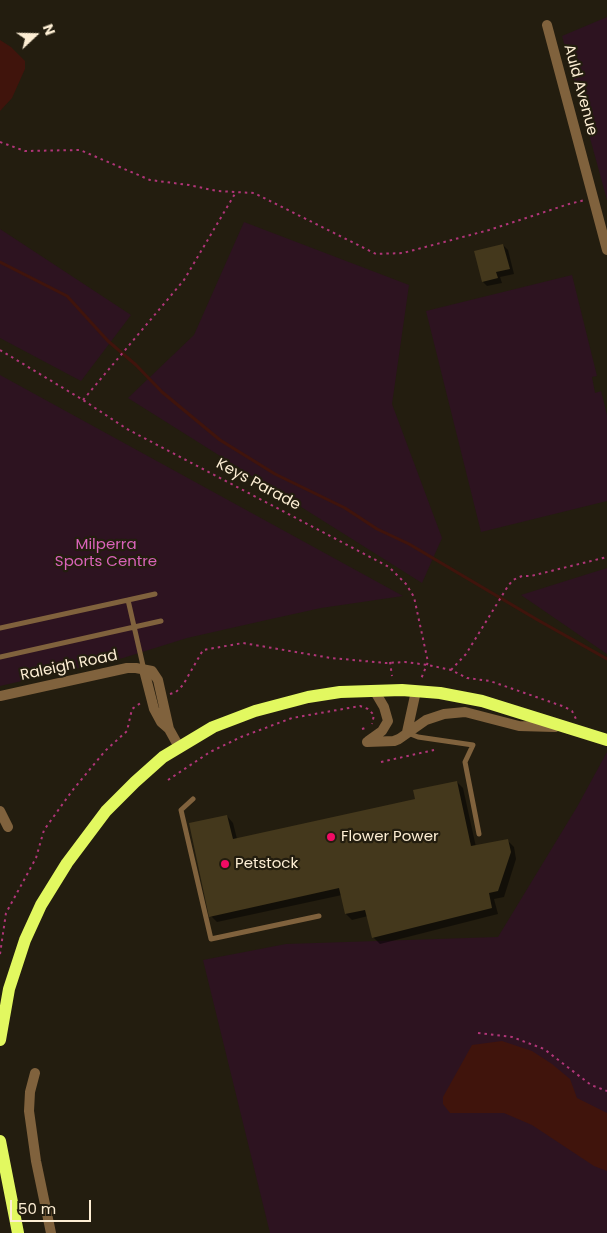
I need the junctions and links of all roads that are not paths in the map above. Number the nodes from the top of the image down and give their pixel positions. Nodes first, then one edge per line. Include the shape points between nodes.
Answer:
1 (547, 25) dead end
2 (607, 250) edge
3 (155, 594) dead end
4 (128, 600) junction
5 (161, 621) dead end
6 (134, 627) junction
7 (0, 628) edge
8 (0, 657) edge
9 (144, 670) junction
10 (374, 690) junction
11 (416, 690) junction
12 (0, 696) edge
13 (574, 725) junction
14 (407, 732) junction
15 (601, 738) edge
16 (179, 747) junction
17 (193, 799) dead end
18 (0, 811) edge
19 (8, 827) dead end
20 (479, 834) dead end
21 (319, 916) dead end
22 (0, 1040) edge
23 (35, 1073) dead end
24 (0, 1141) edge
25 (18, 1233) edge
26 (51, 1233) edge

1 - 2 street, Auld Avenue
3 - 4 lane
4 - 6 lane
4 - 7 lane
5 - 6 lane
6 - 8 lane
6 - 9 lane
9 - 12 street, Raleigh Road via 127,668
9 - 16 street via 152,671 158,680 169,729
10 - 11 main road
10 - 14 street via 388,721 382,731 367,742 394,741
10 - 16 main road via 324,694 291,701 212,727
11 - 13 main road via 482,701
11 - 14 street
13 - 14 street via 519,726 465,712 426,720
13 - 15 main road
14 - 20 lane via 418,737 473,745 465,762
16 - 22 main road via 154,764 114,801 54,882 30,928 16,966
17 - 21 lane via 181,810 211,939
18 - 19 street
23 - 26 street via 29,1111
24 - 25 main road

